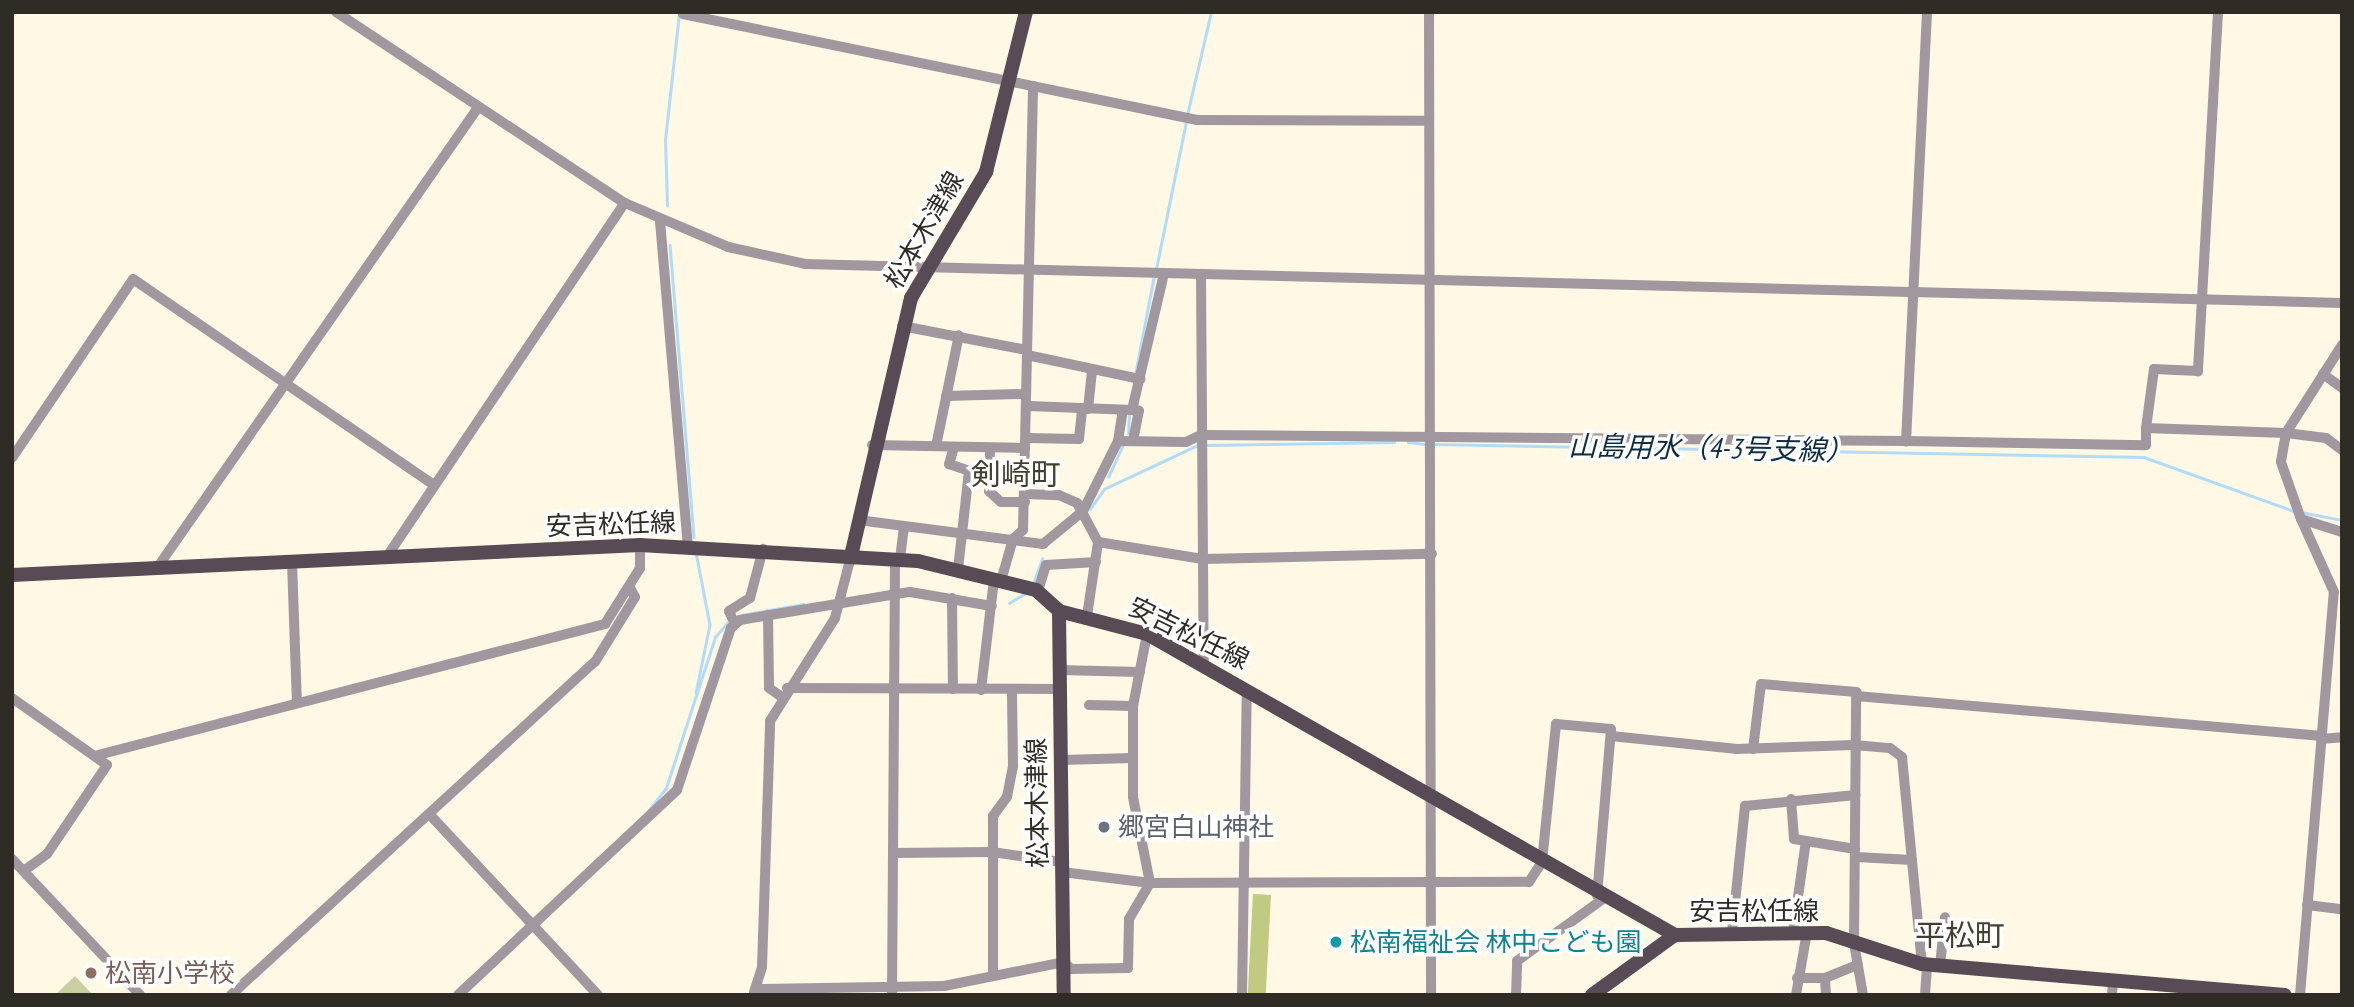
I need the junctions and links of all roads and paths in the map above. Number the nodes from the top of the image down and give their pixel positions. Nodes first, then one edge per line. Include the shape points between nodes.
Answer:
1 (336, 12) edge
2 (1026, 12) edge
3 (1429, 12) edge
4 (1927, 12) edge
5 (2218, 12) edge
6 (683, 14) dead end
7 (1011, 81) junction
8 (1033, 86) junction
9 (477, 109) junction
10 (1428, 121) junction
11 (625, 203) junction
12 (660, 221) junction
13 (925, 269) junction
14 (1028, 271) junction
15 (1162, 274) junction
16 (1201, 275) junction
17 (1429, 280) junction
18 (1913, 289) junction
19 (2204, 295) junction
20 (2342, 303) edge
21 (902, 326) junction
22 (958, 335) junction
23 (2342, 345) edge
24 (1027, 353) junction
25 (1092, 371) junction
26 (2323, 374) junction
27 (1136, 378) junction
28 (283, 381) junction
29 (2342, 388) edge
30 (946, 396) junction
31 (1027, 400) junction
32 (1085, 409) junction
33 (1129, 410) junction
34 (2146, 428) junction
35 (2286, 433) junction
36 (1118, 441) junction
37 (1133, 441) junction
38 (1201, 441) junction
39 (1429, 441) junction
40 (1906, 441) junction
41 (1026, 443) junction
42 (872, 446) junction
43 (936, 446) junction
44 (954, 447) junction
45 (990, 448) junction
46 (2342, 450) edge
47 (12, 458) edge
48 (434, 485) junction
49 (989, 491) junction
50 (969, 492) junction
51 (1025, 498) junction
52 (1083, 511) junction
53 (2299, 514) junction
54 (858, 520) junction
55 (904, 527) junction
56 (964, 531) junction
57 (2342, 532) edge
58 (1013, 539) junction
59 (1098, 542) junction
60 (640, 545) junction
61 (688, 546) junction
62 (762, 550) junction
63 (1432, 554) junction
64 (851, 556) junction
65 (386, 558) junction
66 (898, 559) junction
67 (1203, 559) junction
68 (292, 562) junction
69 (1096, 562) junction
70 (158, 568) junction
71 (958, 569) junction
72 (12, 575) edge
73 (998, 580) junction
74 (630, 589) junction
75 (1032, 589) junction
76 (894, 590) junction
77 (952, 598) junction
78 (841, 600) junction
79 (992, 606) junction
80 (1059, 611) junction
81 (768, 615) junction
82 (1087, 616) junction
83 (734, 620) junction
84 (1147, 634) junction
85 (1204, 665) junction
86 (1059, 670) junction
87 (1140, 672) junction
88 (895, 689) junction
89 (953, 689) junction
90 (1060, 689) junction
91 (1247, 689) junction
92 (981, 690) junction
93 (1012, 690) junction
94 (784, 692) junction
95 (1857, 692) dead end
96 (12, 698) edge
97 (297, 702) junction
98 (1089, 705) dead end
99 (1133, 706) junction
100 (1611, 736) junction
101 (2342, 737) edge
102 (2322, 738) junction
103 (1854, 745) junction
104 (1753, 749) junction
105 (98, 755) junction
106 (1133, 758) junction
107 (1061, 760) junction
108 (1855, 795) junction
109 (1791, 799) junction
110 (1433, 800) junction
111 (432, 817) junction
112 (1806, 841) junction
113 (992, 852) junction
114 (894, 853) junction
115 (1856, 853) junction
116 (12, 859) edge
117 (1912, 860) junction
118 (1542, 862) junction
119 (1062, 867) junction
120 (25, 870) junction
121 (1150, 883) junction
122 (1430, 883) junction
123 (1242, 884) junction
124 (1600, 897) junction
125 (2307, 905) junction
126 (2342, 909) edge
127 (1945, 917) dead end
128 (529, 923) junction
129 (1732, 932) junction
130 (1800, 932) junction
131 (1675, 935) junction
132 (1854, 943) junction
133 (1064, 962) junction
134 (1858, 965) junction
135 (1930, 965) junction
136 (993, 976) junction
137 (1797, 978) junction
138 (1825, 978) junction
139 (2112, 988) edge
140 (892, 991) edge
141 (754, 992) edge
142 (140, 995) edge
143 (231, 995) edge
144 (458, 995) edge
145 (598, 995) edge
146 (1064, 995) edge
147 (1242, 995) edge
148 (1430, 995) edge
149 (1516, 995) edge
150 (1592, 995) edge
151 (1796, 995) edge
152 (1826, 995) edge
153 (1863, 995) edge
154 (1925, 995) edge
155 (2285, 995) edge
156 (2300, 995) edge

1 - 9 street
2 - 7 main road, 松本木津線
3 - 10 street
4 - 18 street
5 - 19 street
6 - 7 street
7 - 8 street
7 - 13 main road, 松本木津線 via 986,172
8 - 10 street via 1187,118
8 - 14 street
9 - 11 street
9 - 28 street
10 - 17 street
11 - 12 street
11 - 48 street
12 - 13 street via 728,247 805,264
12 - 61 street
13 - 14 street
13 - 21 main road, 松本木津線
14 - 15 street
14 - 24 street
15 - 16 street
15 - 27 street
16 - 17 street
16 - 38 street
17 - 18 street
17 - 39 street
18 - 19 street
18 - 40 street
19 - 20 street
19 - 34 street via 2198,371 2154,369
21 - 22 street
21 - 42 main road, 松本木津線
22 - 24 street
22 - 30 street
23 - 26 street
24 - 25 street
24 - 31 street
25 - 27 street
25 - 32 street
26 - 29 street
26 - 35 street
27 - 33 street
28 - 47 street via 133,279
28 - 48 street
28 - 70 street
30 - 31 street
30 - 43 street
31 - 32 street
31 - 41 street
32 - 33 street
32 - 41 street via 1079,439
33 - 36 street
33 - 37 street via 1139,411
34 - 35 street
34 - 40 street via 2146,444
35 - 46 street via 2326,438
35 - 53 street via 2281,462
36 - 37 street
36 - 52 street
37 - 38 street
38 - 39 street
38 - 67 street
39 - 40 street
39 - 63 street
41 - 45 street
41 - 51 street
42 - 43 street
42 - 54 main road, 松本木津線
43 - 44 street
44 - 45 street
44 - 50 street via 950,464 969,471
45 - 49 street
48 - 65 street
49 - 50 street
49 - 51 street via 1001,502
50 - 56 street
51 - 52 street via 1059,495
51 - 58 street via 1023,530
52 - 58 street via 1042,544
52 - 59 street
53 - 57 street
53 - 102 street via 2334,592
54 - 55 street
54 - 64 main road, 松本木津線
55 - 56 street
55 - 66 street
56 - 58 street
56 - 71 street
58 - 73 street
59 - 67 street
59 - 69 street
60 - 61 main road, 安吉松任線
60 - 65 main road, 安吉松任線
60 - 74 street via 640,568
61 - 62 main road, 安吉松任線
62 - 64 main road, 安吉松任線
62 - 83 street via 750,598
63 - 67 street
63 - 110 street
64 - 66 main road, 安吉松任線
64 - 78 street
65 - 68 main road, 安吉松任線
66 - 71 main road, 安吉松任線
66 - 76 street
67 - 85 street
68 - 70 main road, 安吉松任線
68 - 97 street
69 - 75 street via 1046,565
69 - 82 street
70 - 72 main road, 安吉松任線
71 - 73 main road, 安吉松任線
73 - 75 main road, 安吉松任線
73 - 79 street
74 - 97 street via 606,624
74 - 111 street via 635,597 595,662
75 - 80 main road, 安吉松任線
76 - 77 street
76 - 78 street
76 - 88 street
77 - 79 street
77 - 89 street
78 - 81 street
78 - 94 street via 822,643
79 - 92 street
80 - 82 main road, 安吉松任線
80 - 86 main road, 松本木津線
81 - 83 street
81 - 94 street via 769,688
82 - 84 main road, 安吉松任線
83 - 128 street via 677,790
84 - 85 main road, 安吉松任線
84 - 87 street
85 - 91 main road, 安吉松任線
86 - 87 street
86 - 90 main road, 松本木津線
87 - 99 street
88 - 89 street
88 - 94 street
88 - 114 street
89 - 92 street
90 - 93 street
90 - 107 main road, 松本木津線
91 - 110 main road, 安吉松任線
91 - 123 street
92 - 93 street
93 - 113 street via 1013,766 1007,797 993,816
94 - 141 street via 767,737 762,967
95 - 104 street via 1761,684
96 - 105 street
97 - 105 street
98 - 99 street
99 - 106 street
100 - 104 street
100 - 118 street via 1611,729 1556,724
100 - 124 street
101 - 102 street
102 - 103 street via 1856,696
102 - 125 street
103 - 104 street
103 - 108 street
103 - 117 street via 1890,748 1902,757
105 - 120 street via 107,765 47,854
106 - 107 street
106 - 121 street via 1133,797
107 - 119 main road, 松本木津線
108 - 109 street
108 - 115 street
109 - 112 street via 1794,839
109 - 129 street via 1756,800 1744,809
110 - 118 main road, 安吉松任線
110 - 122 street
111 - 128 street
111 - 143 street
112 - 115 street
112 - 130 street
113 - 114 street
113 - 119 street
113 - 136 street
114 - 140 street
115 - 117 street
115 - 132 street
116 - 120 street
117 - 135 street
118 - 122 street via 1529,882
118 - 124 main road, 安吉松任線
119 - 121 street
119 - 133 main road, 松本木津線
120 - 142 street
121 - 123 street
121 - 133 street via 1129,919 1128,968 1071,969
122 - 123 street
122 - 148 street
123 - 147 street
124 - 131 main road, 安吉松任線
124 - 149 street via 1517,961
125 - 126 street
125 - 156 street
127 - 135 street
128 - 144 street
128 - 145 street
129 - 130 main road, 安吉松任線
129 - 131 main road, 安吉松任線
130 - 132 main road, 安吉松任線
130 - 137 street
131 - 150 main road
132 - 134 street
132 - 135 main road, 安吉松任線
133 - 136 street
133 - 146 main road, 松本木津線
134 - 138 street
134 - 153 street
135 - 139 main road, 安吉松任線
135 - 154 street
136 - 140 street
137 - 138 street
137 - 151 street
138 - 152 street
139 - 155 main road, 安吉松任線
140 - 141 street

